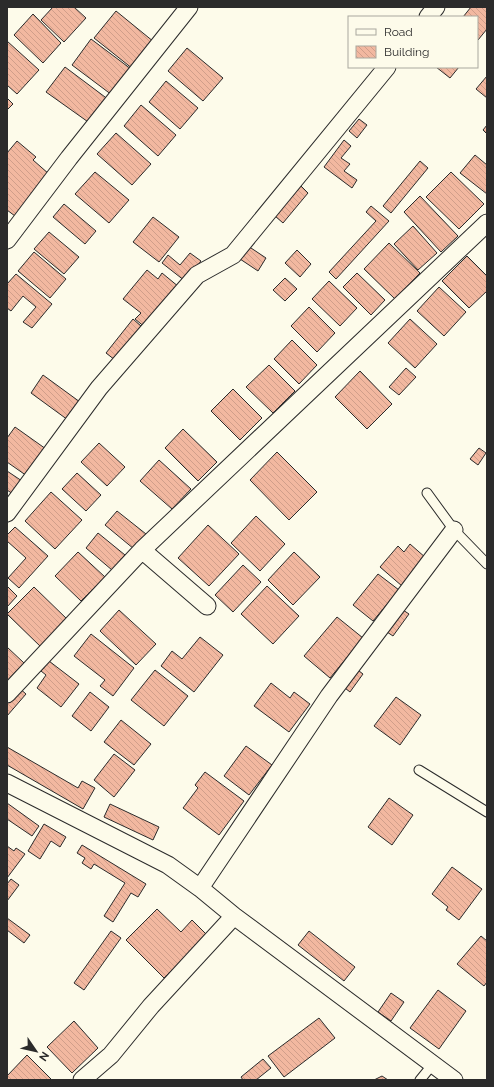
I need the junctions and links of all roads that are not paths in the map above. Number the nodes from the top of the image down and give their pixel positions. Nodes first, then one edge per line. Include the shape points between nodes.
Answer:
1 (189, 7) edge
2 (436, 7) edge
3 (429, 16) edge
4 (386, 68) edge
5 (487, 223) edge
6 (7, 240) edge
7 (427, 494) dead end
8 (7, 513) edge
9 (454, 530) junction
10 (142, 550) junction
11 (487, 564) edge
12 (207, 606) dead end
13 (7, 694) edge
14 (419, 770) dead end
15 (7, 783) edge
16 (487, 812) edge
17 (200, 888) junction
18 (234, 916) junction
19 (433, 1064) junction
20 (82, 1080) edge
21 (420, 1080) edge
22 (454, 1080) edge

1 - 6 street
2 - 3 street
4 - 8 street via 233,255 197,275 99,388
5 - 10 street
7 - 9 lane
9 - 11 lane
9 - 17 street via 329,696
10 - 12 street
10 - 13 street
14 - 16 lane
15 - 17 street via 168,865
17 - 18 street
18 - 19 street
18 - 20 street via 151,1006 111,1055
19 - 21 lane
19 - 22 street

